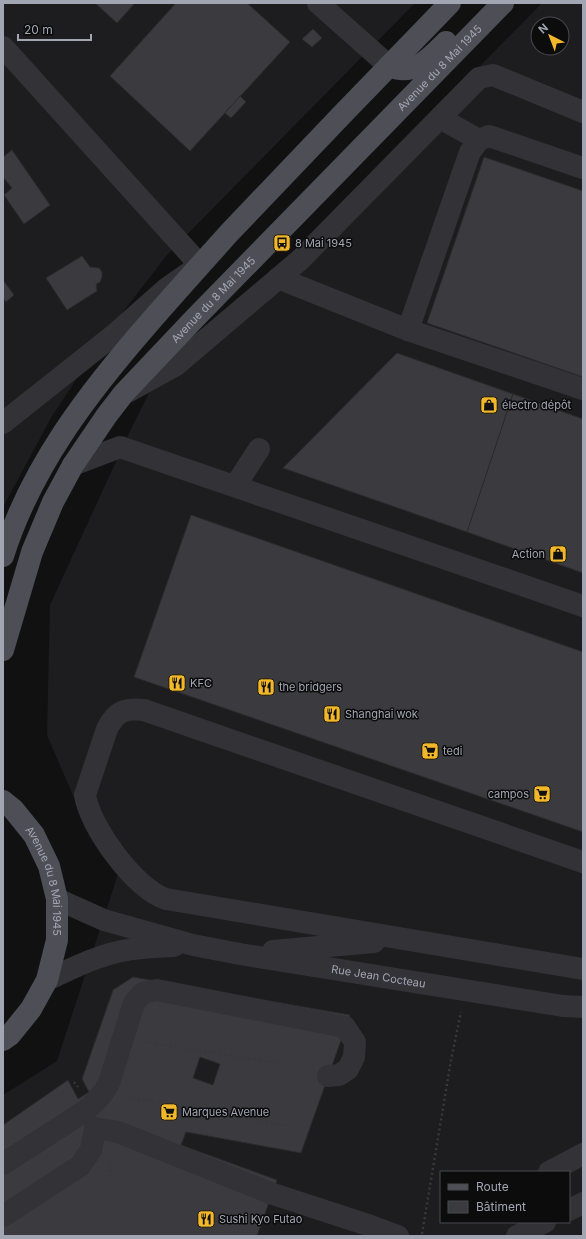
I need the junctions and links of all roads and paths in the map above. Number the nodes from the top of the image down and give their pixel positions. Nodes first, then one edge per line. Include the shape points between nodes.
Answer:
1 (318, 3) edge
2 (450, 3) edge
3 (487, 3) edge
4 (503, 3) edge
5 (3, 47) edge
6 (389, 66) junction
7 (583, 112) edge
8 (440, 118) junction
9 (479, 140) junction
10 (583, 168) edge
11 (200, 265) junction
12 (278, 278) junction
13 (408, 330) junction
14 (583, 389) edge
15 (124, 393) junction
16 (3, 423) edge
17 (259, 449) dead end
18 (73, 465) junction
19 (235, 486) junction
20 (5, 540) edge
21 (583, 606) edge
22 (3, 650) edge
23 (3, 786) edge
24 (8, 805) edge
25 (583, 862) edge
26 (57, 899) junction
27 (404, 939) junction
28 (193, 945) junction
29 (240, 954) junction
30 (583, 969) edge
31 (47, 980) junction
32 (466, 990) junction
33 (573, 1007) edge
34 (583, 1017) edge
35 (3, 1040) edge
36 (140, 1041) dead end
37 (285, 1064) dead end
38 (328, 1076) dead end
39 (90, 1120) junction
40 (118, 1132) junction
41 (583, 1154) edge
42 (3, 1164) edge
43 (551, 1171) edge
44 (109, 1176) dead end
45 (583, 1203) edge
46 (570, 1210) edge
47 (3, 1216) edge
48 (544, 1223) edge
49 (398, 1236) edge
50 (422, 1236) edge
51 (517, 1236) edge

1 - 6 street
2 - 6 main road
3 - 6 main road via 417,67 397,69
4 - 15 main road, Avenue du 8 Mai 1945
5 - 11 street
6 - 11 main road via 312,144
7 - 8 street via 493,75 479,78
8 - 9 street
8 - 12 street via 301,259
9 - 10 street via 489,136
9 - 13 street via 470,152
11 - 16 street via 166,289 115,334
11 - 20 main road via 123,353 86,400 54,446
12 - 13 street
12 - 15 street via 176,365
13 - 14 street
15 - 18 main road, Avenue du 8 Mai 1945
17 - 19 street
18 - 19 street via 120,447
18 - 22 main road, Avenue du 8 Mai 1945 via 53,502 32,552
19 - 21 street
23 - 24 main road, Avenue du 8 Mai 1945
24 - 26 main road, Avenue du 8 Mai 1945 via 34,835 49,866
25 - 27 street via 144,710 120,712 112,719 85,795 86,804 106,842 140,883 156,896 172,901
26 - 28 street, Rue Jean Cocteau via 104,920
26 - 31 main road, Avenue du 8 Mai 1945 via 57,940
27 - 29 street
27 - 30 street
28 - 29 street, Rue Jean Cocteau
28 - 31 street, Rue Jean Cocteau via 121,951 94,959
29 - 32 street, Rue Jean Cocteau
31 - 35 main road, Avenue du 8 Mai 1945 via 31,1009
32 - 33 street, Rue Jean Cocteau
32 - 50 path via 451,1060
33 - 34 street, Rue Jean Cocteau
36 - 37 path
38 - 39 street via 339,1075 348,1069 354,1057 355,1042 345,1027 157,990 143,993 134,1003 109,1083
39 - 40 street
39 - 42 street
39 - 47 street via 91,1150 80,1166
40 - 44 path
40 - 49 street via 273,1194
41 - 43 street
45 - 46 street
48 - 51 street

